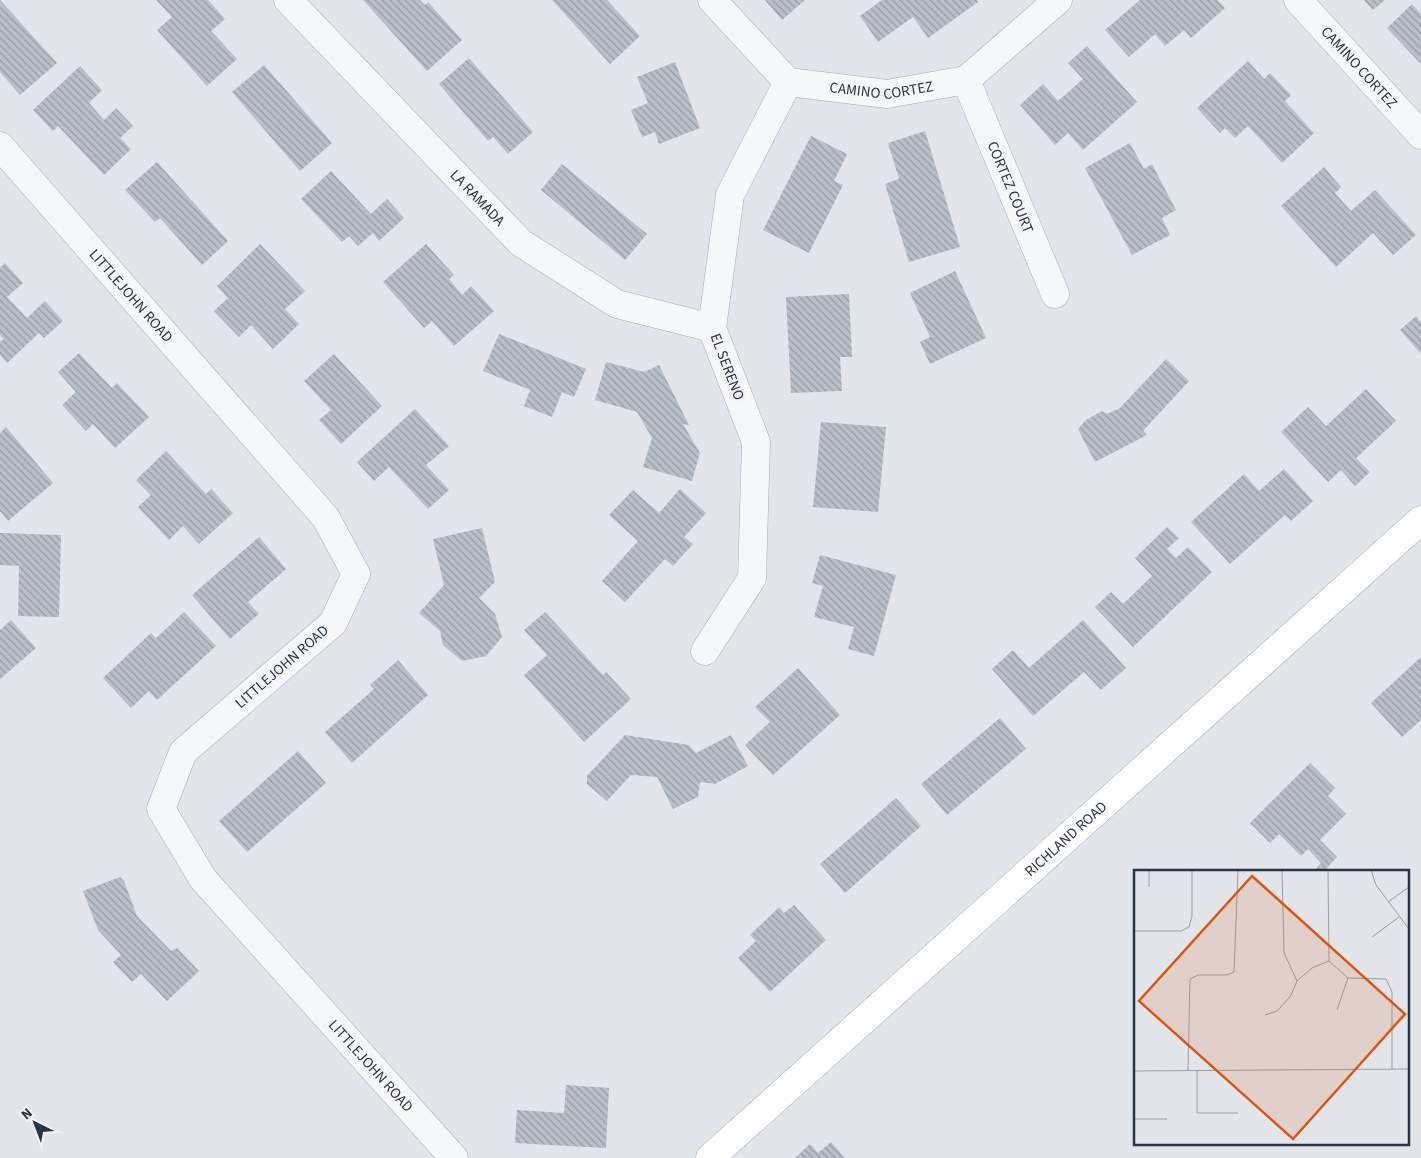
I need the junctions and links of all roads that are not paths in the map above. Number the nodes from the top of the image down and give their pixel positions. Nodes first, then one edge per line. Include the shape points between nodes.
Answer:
1 (288, 0) edge
2 (712, 0) edge
3 (1058, 0) edge
4 (1298, 0) edge
5 (966, 80) junction
6 (788, 82) junction
7 (1421, 135) edge
8 (0, 146) edge
9 (1055, 294) dead end
10 (712, 328) junction
11 (1421, 520) edge
12 (705, 651) dead end
13 (454, 1158) edge
14 (710, 1158) edge

1 - 10 street, LA RAMADA via 521,243 617,304
2 - 6 street
3 - 5 street
4 - 7 street, CAMINO CORTEZ
5 - 6 street, CAMINO CORTEZ via 887,94
5 - 9 street, CORTEZ COURT
6 - 10 street, EL SERENO via 730,195
8 - 13 street, LITTLEJOHN ROAD via 326,518 356,574 333,623 183,752 161,809 203,879
10 - 12 street, EL SERENO via 756,442 752,578
11 - 14 street, RICHLAND ROAD

